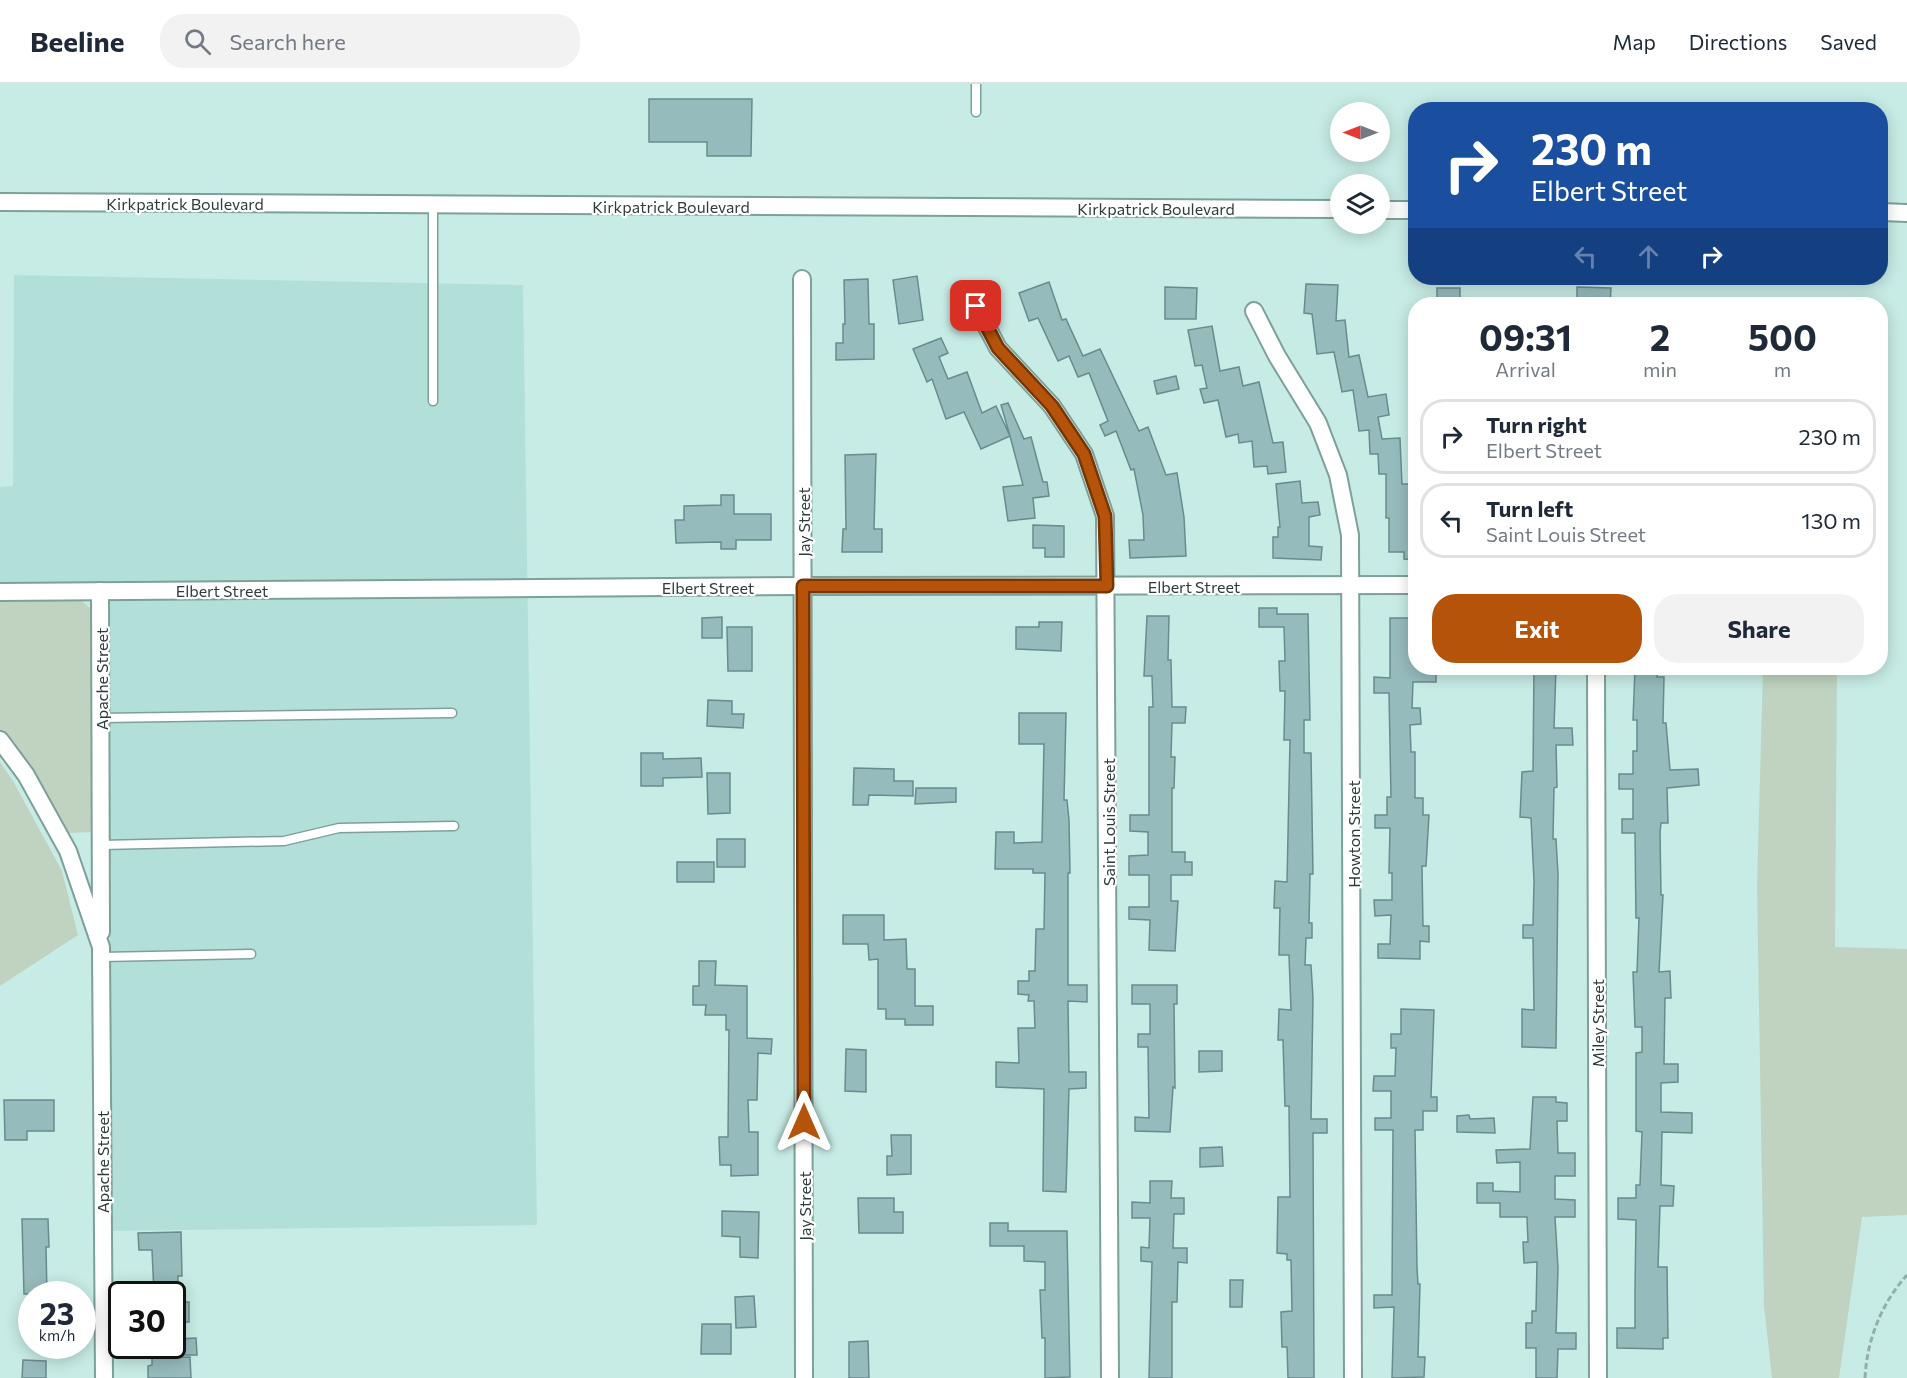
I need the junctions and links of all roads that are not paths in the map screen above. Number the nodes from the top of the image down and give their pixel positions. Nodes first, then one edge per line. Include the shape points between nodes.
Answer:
1 (976, 84) edge
2 (976, 112) dead end
3 (0, 202) edge
4 (433, 204) junction
5 (1330, 209) edge
6 (1390, 210) edge
7 (1408, 210) edge
8 (1888, 212) edge
9 (1907, 213) edge
10 (802, 279) dead end
11 (976, 306) dead end
12 (1254, 311) dead end
13 (433, 401) dead end
14 (1352, 585) junction
15 (1408, 585) edge
16 (803, 586) junction
17 (1107, 586) junction
18 (100, 591) junction
19 (0, 592) edge
20 (1596, 675) edge
21 (452, 713) dead end
22 (101, 718) junction
23 (0, 740) edge
24 (454, 826) dead end
25 (101, 845) junction
26 (102, 952) junction
27 (251, 954) dead end
28 (104, 1378) edge
29 (804, 1378) edge
30 (1110, 1378) edge
31 (1353, 1378) edge
32 (1598, 1378) edge

1 - 2 lane
3 - 4 street, Kirkpatrick Boulevard
4 - 5 street, Kirkpatrick Boulevard
4 - 13 lane
6 - 7 street
8 - 9 street
10 - 16 street, Jay Street
11 - 17 street, Saint Louis Street via 998,348 1052,406 1084,454 1105,516
12 - 14 street, Howton Street via 1317,423 1338,475 1350,535
14 - 15 street, Elbert Street
14 - 17 street, Elbert Street
14 - 31 street, Howton Street
16 - 17 street, Elbert Street
16 - 18 street, Elbert Street
16 - 29 street, Jay Street
17 - 30 street, Saint Louis Street
18 - 19 street, Elbert Street
18 - 22 street, Apache Street
20 - 32 street, Miley Street
21 - 22 lane
22 - 25 street, Apache Street
23 - 26 street, Apache Street via 26,775 68,851
24 - 25 lane via 339,828 284,841
25 - 26 street, Apache Street
26 - 27 lane
26 - 28 street, Apache Street

